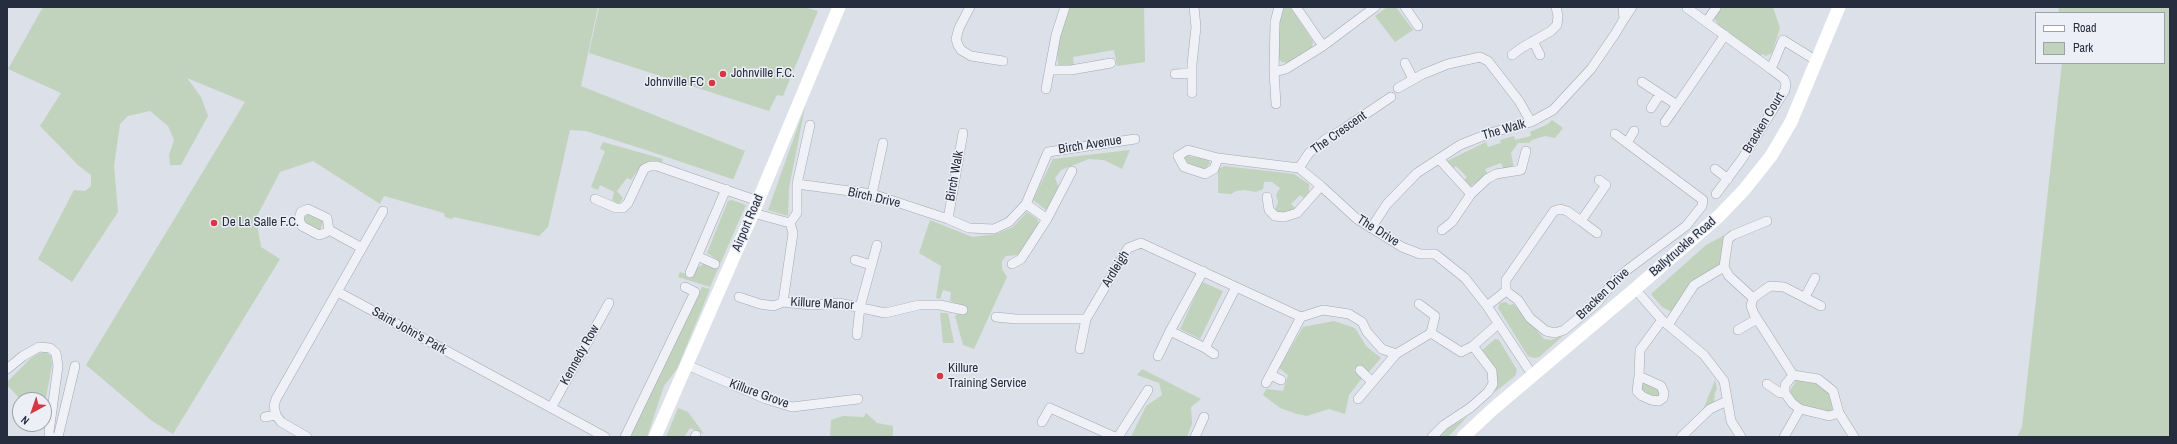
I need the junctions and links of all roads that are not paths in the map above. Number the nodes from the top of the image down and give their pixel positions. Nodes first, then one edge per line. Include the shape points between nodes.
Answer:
1 (839, 7) edge
2 (970, 7) edge
3 (1065, 7) edge
4 (1194, 7) edge
5 (1279, 7) edge
6 (1296, 7) edge
7 (1375, 7) edge
8 (1405, 7) edge
9 (1556, 7) edge
10 (1623, 7) edge
11 (1632, 7) edge
12 (1839, 7) edge
13 (1687, 8) dead end
14 (1716, 8) dead end
15 (1624, 19) junction
16 (1706, 22) junction
17 (1418, 26) dead end
18 (1725, 35) junction
19 (1533, 41) junction
20 (1323, 46) junction
21 (1512, 55) dead end
22 (1540, 55) dead end
23 (1003, 61) dead end
24 (1817, 61) junction
25 (1111, 63) dead end
26 (1405, 63) dead end
27 (1771, 69) junction
28 (1051, 70) junction
29 (1274, 72) junction
30 (1192, 73) junction
31 (1175, 74) dead end
32 (1413, 79) junction
33 (1642, 82) dead end
34 (1398, 88) dead end
35 (1046, 89) dead end
36 (1192, 93) dead end
37 (1660, 94) junction
38 (1391, 96) dead end
39 (1276, 104) dead end
40 (1677, 105) junction
41 (1651, 108) dead end
42 (1531, 122) junction
43 (1665, 122) dead end
44 (810, 125) dead end
45 (1634, 131) dead end
46 (963, 133) dead end
47 (1615, 134) dead end
48 (1135, 139) dead end
49 (883, 143) dead end
50 (1627, 143) junction
51 (1526, 151) dead end
52 (1218, 158) dead end
53 (1439, 159) junction
54 (1299, 168) junction
55 (1715, 169) dead end
56 (1072, 170) dead end
57 (1728, 179) junction
58 (1599, 180) dead end
59 (797, 184) junction
60 (1321, 186) junction
61 (726, 189) junction
62 (872, 194) junction
63 (1471, 194) junction
64 (1716, 194) dead end
65 (1267, 197) dead end
66 (595, 199) dead end
67 (1026, 204) junction
68 (756, 207) junction
69 (383, 210) dead end
70 (948, 218) junction
71 (1047, 219) junction
72 (1581, 221) junction
73 (1767, 221) dead end
74 (790, 223) junction
75 (1371, 228) junction
76 (329, 230) dead end
77 (1442, 230) dead end
78 (1597, 233) dead end
79 (876, 244) dead end
80 (362, 248) junction
81 (697, 256) junction
82 (855, 260) dead end
83 (715, 264) dead end
84 (1012, 264) dead end
85 (871, 265) junction
86 (1724, 267) junction
87 (1203, 271) junction
88 (690, 273) dead end
89 (1815, 278) dead end
90 (685, 287) dead end
91 (1236, 287) junction
92 (1635, 289) junction
93 (1506, 291) junction
94 (338, 292) junction
95 (1805, 297) junction
96 (739, 298) dead end
97 (1753, 298) junction
98 (783, 302) junction
99 (609, 303) dead end
100 (1419, 304) dead end
101 (1486, 306) junction
102 (1822, 306) dead end
103 (860, 307) junction
104 (963, 310) dead end
105 (996, 317) dead end
106 (1301, 317) junction
107 (1086, 319) junction
108 (1757, 319) junction
109 (1665, 322) junction
110 (1498, 324) junction
111 (1738, 330) dead end
112 (1170, 331) junction
113 (1431, 333) junction
114 (857, 335) dead end
115 (1473, 346) junction
116 (1206, 348) junction
117 (1080, 350) dead end
118 (1214, 354) dead end
119 (1396, 354) junction
120 (1158, 356) dead end
121 (75, 366) dead end
122 (687, 366) junction
123 (7, 369) edge
124 (1360, 370) dead end
125 (1793, 375) junction
126 (1533, 376) junction
127 (1639, 376) dead end
128 (1281, 380) dead end
129 (1372, 382) junction
130 (1767, 384) dead end
131 (1148, 390) dead end
132 (1786, 393) junction
133 (858, 398) dead end
134 (1358, 399) dead end
135 (1726, 401) junction
136 (551, 408) junction
137 (1800, 409) junction
138 (1839, 413) junction
139 (276, 415) junction
140 (265, 416) dead end
141 (1204, 417) dead end
142 (1042, 422) dead end
143 (50, 437) edge
144 (58, 437) edge
145 (307, 437) edge
146 (605, 437) edge
147 (625, 437) edge
148 (655, 437) edge
149 (1115, 437) edge
150 (1118, 437) edge
151 (1195, 437) edge
152 (1432, 437) edge
153 (1463, 437) edge
154 (1681, 437) edge
155 (1741, 437) edge
156 (1784, 437) edge
157 (1854, 437) edge

1 - 68 street, Airport Road
2 - 23 street via 956,39 961,50 971,56
3 - 28 street via 1056,35
4 - 30 street via 1196,27
5 - 29 street via 1275,22
6 - 20 street
7 - 20 street
8 - 17 street
9 - 19 street via 1557,25
10 - 15 street
11 - 15 street, The Walk
12 - 24 street, Ballytruckle Road
13 - 16 street, Bracken Court
14 - 16 street
15 - 42 street, The Walk via 1591,69 1554,110
16 - 18 street, Bracken Court
18 - 27 street, Bracken Court
18 - 40 street
19 - 21 street
19 - 22 street
20 - 29 street via 1286,69
24 - 27 street via 1783,40
24 - 92 street, Ballytruckle Road via 1791,122 1758,174 1719,216
25 - 28 street via 1071,70
26 - 32 street
27 - 57 street, Bracken Court via 1784,80 1785,90 1765,125
28 - 35 street
29 - 39 street
30 - 31 street
30 - 36 street
32 - 34 street
32 - 42 street via 1448,64 1480,57 1488,61 1519,101
33 - 37 street
37 - 40 street
37 - 41 street
38 - 54 street, The Crescent via 1326,139 1309,153
40 - 43 street
42 - 53 street, The Walk via 1490,133 1460,145
44 - 59 street
45 - 50 street
46 - 70 street, Birch Walk
47 - 50 street, Bracken Drive
48 - 67 street, Birch Avenue via 1048,152
49 - 62 street
50 - 93 street, Bracken Drive via 1703,200 1702,206 1686,226 1622,274 1598,302 1564,330 1555,334 1546,331 1530,318 1518,300
51 - 63 street via 1522,170 1487,178
52 - 54 street
53 - 63 street
53 - 75 street, The Walk via 1417,173 1387,204
54 - 60 street, The Drive
55 - 57 street
56 - 71 street
57 - 64 street, Bracken Court
58 - 72 street via 1606,185
59 - 62 street, Birch Drive
59 - 74 street via 797,213
60 - 65 street via 1297,213 1284,217 1274,216 1269,210
60 - 75 street, The Drive via 1357,219
61 - 66 street via 657,166 650,166 640,175 628,203 623,208 616,208
61 - 68 street
61 - 81 street
62 - 70 street, Birch Drive
63 - 77 street via 1452,222
67 - 70 street, Birch Avenue via 1009,222 994,229 969,228
67 - 71 street
68 - 74 street
68 - 122 street, Airport Road
69 - 80 street
71 - 84 street via 1021,259
72 - 78 street
72 - 93 street via 1566,211 1554,211 1506,280
73 - 86 street via 1728,239
74 - 98 street, Killure Manor via 793,233
75 - 101 street, The Drive via 1389,240 1420,254 1435,254 1465,278
76 - 80 street
79 - 85 street, Killure Manor
80 - 94 street
81 - 83 street
81 - 88 street
82 - 85 street
85 - 103 street, Killure Manor
86 - 97 street via 1729,276
86 - 109 street via 1694,284
87 - 91 street, Ardleigh
87 - 107 street, Ardleigh via 1141,243 1134,244 1128,248
87 - 112 street
89 - 95 street
90 - 147 street via 695,292
91 - 106 street, Ardleigh
91 - 116 street
92 - 109 street
92 - 126 street, Ballytruckle Road
93 - 101 street
94 - 136 street, Saint John's Park
94 - 139 street via 276,399
95 - 97 street via 1784,287 1770,286
95 - 102 street
96 - 98 street, Killure Manor via 774,306
97 - 108 street via 1751,306
98 - 103 street, Killure Manor via 811,305 839,303
99 - 136 street, Kennedy Row
100 - 113 street via 1435,316
101 - 110 street, The Drive
103 - 104 street, Killure Manor via 885,313 919,305 940,305
103 - 114 street, Killure Manor
105 - 107 street
106 - 119 street via 1323,310 1349,314 1362,322 1382,349
106 - 128 street via 1269,379
107 - 117 street, Ardleigh
108 - 111 street
108 - 125 street
109 - 127 street via 1640,350
109 - 135 street via 1704,355 1724,381
110 - 115 street
110 - 126 street, The Drive
112 - 116 street
112 - 120 street
113 - 115 street via 1461,352
113 - 119 street
115 - 152 street via 1492,371 1493,384 1470,408 1444,425
116 - 118 street
119 - 129 street
121 - 144 street
122 - 133 street, Killure Grove via 766,399 792,407
122 - 148 street, Airport Road
123 - 143 street via 39,347 50,348 56,353 58,366
124 - 129 street
125 - 132 street via 1785,385
125 - 138 street via 1818,378 1833,391
126 - 153 street, Ballytruckle Road
129 - 134 street
130 - 132 street via 1780,393
131 - 150 street
132 - 137 street via 1792,403
135 - 154 street via 1710,408
135 - 155 street via 1731,420
136 - 146 street, Saint John's Park
137 - 138 street via 1829,416
137 - 156 street
138 - 157 street
139 - 140 street
139 - 145 street via 282,422
141 - 151 street
142 - 149 street via 1050,408

